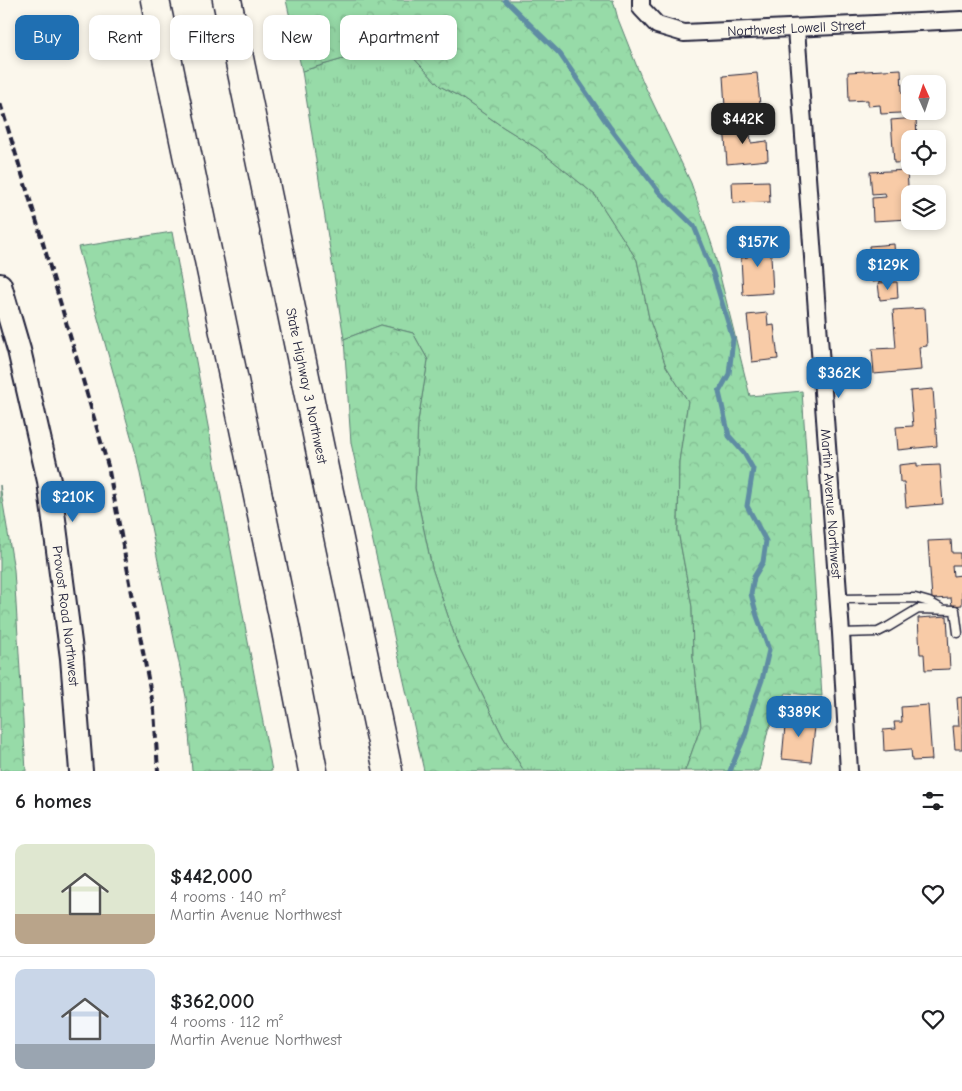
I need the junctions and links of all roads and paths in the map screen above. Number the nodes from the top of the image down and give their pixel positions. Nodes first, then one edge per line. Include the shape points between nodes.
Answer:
1 (155, 0) edge
2 (227, 0) edge
3 (641, 4) edge
4 (962, 20) edge
5 (796, 29) junction
6 (0, 285) edge
7 (839, 599) junction
8 (941, 609) junction
9 (841, 633) junction
10 (958, 633) dead end
11 (81, 771) edge
12 (313, 771) edge
13 (388, 771) edge
14 (849, 771) edge

1 - 12 highway
2 - 13 highway, State Highway 3 Northwest
3 - 5 street, Northwest Lowell Street via 657,25 684,33
4 - 5 street, Northwest Lowell Street
5 - 7 street, Martin Avenue Northwest
6 - 11 street, Provost Road Northwest via 19,350 49,481 72,658
7 - 8 lane via 915,598
7 - 9 street, Martin Avenue Northwest
8 - 9 lane via 918,609 878,632
8 - 10 lane via 955,610
9 - 14 street, Martin Avenue Northwest

